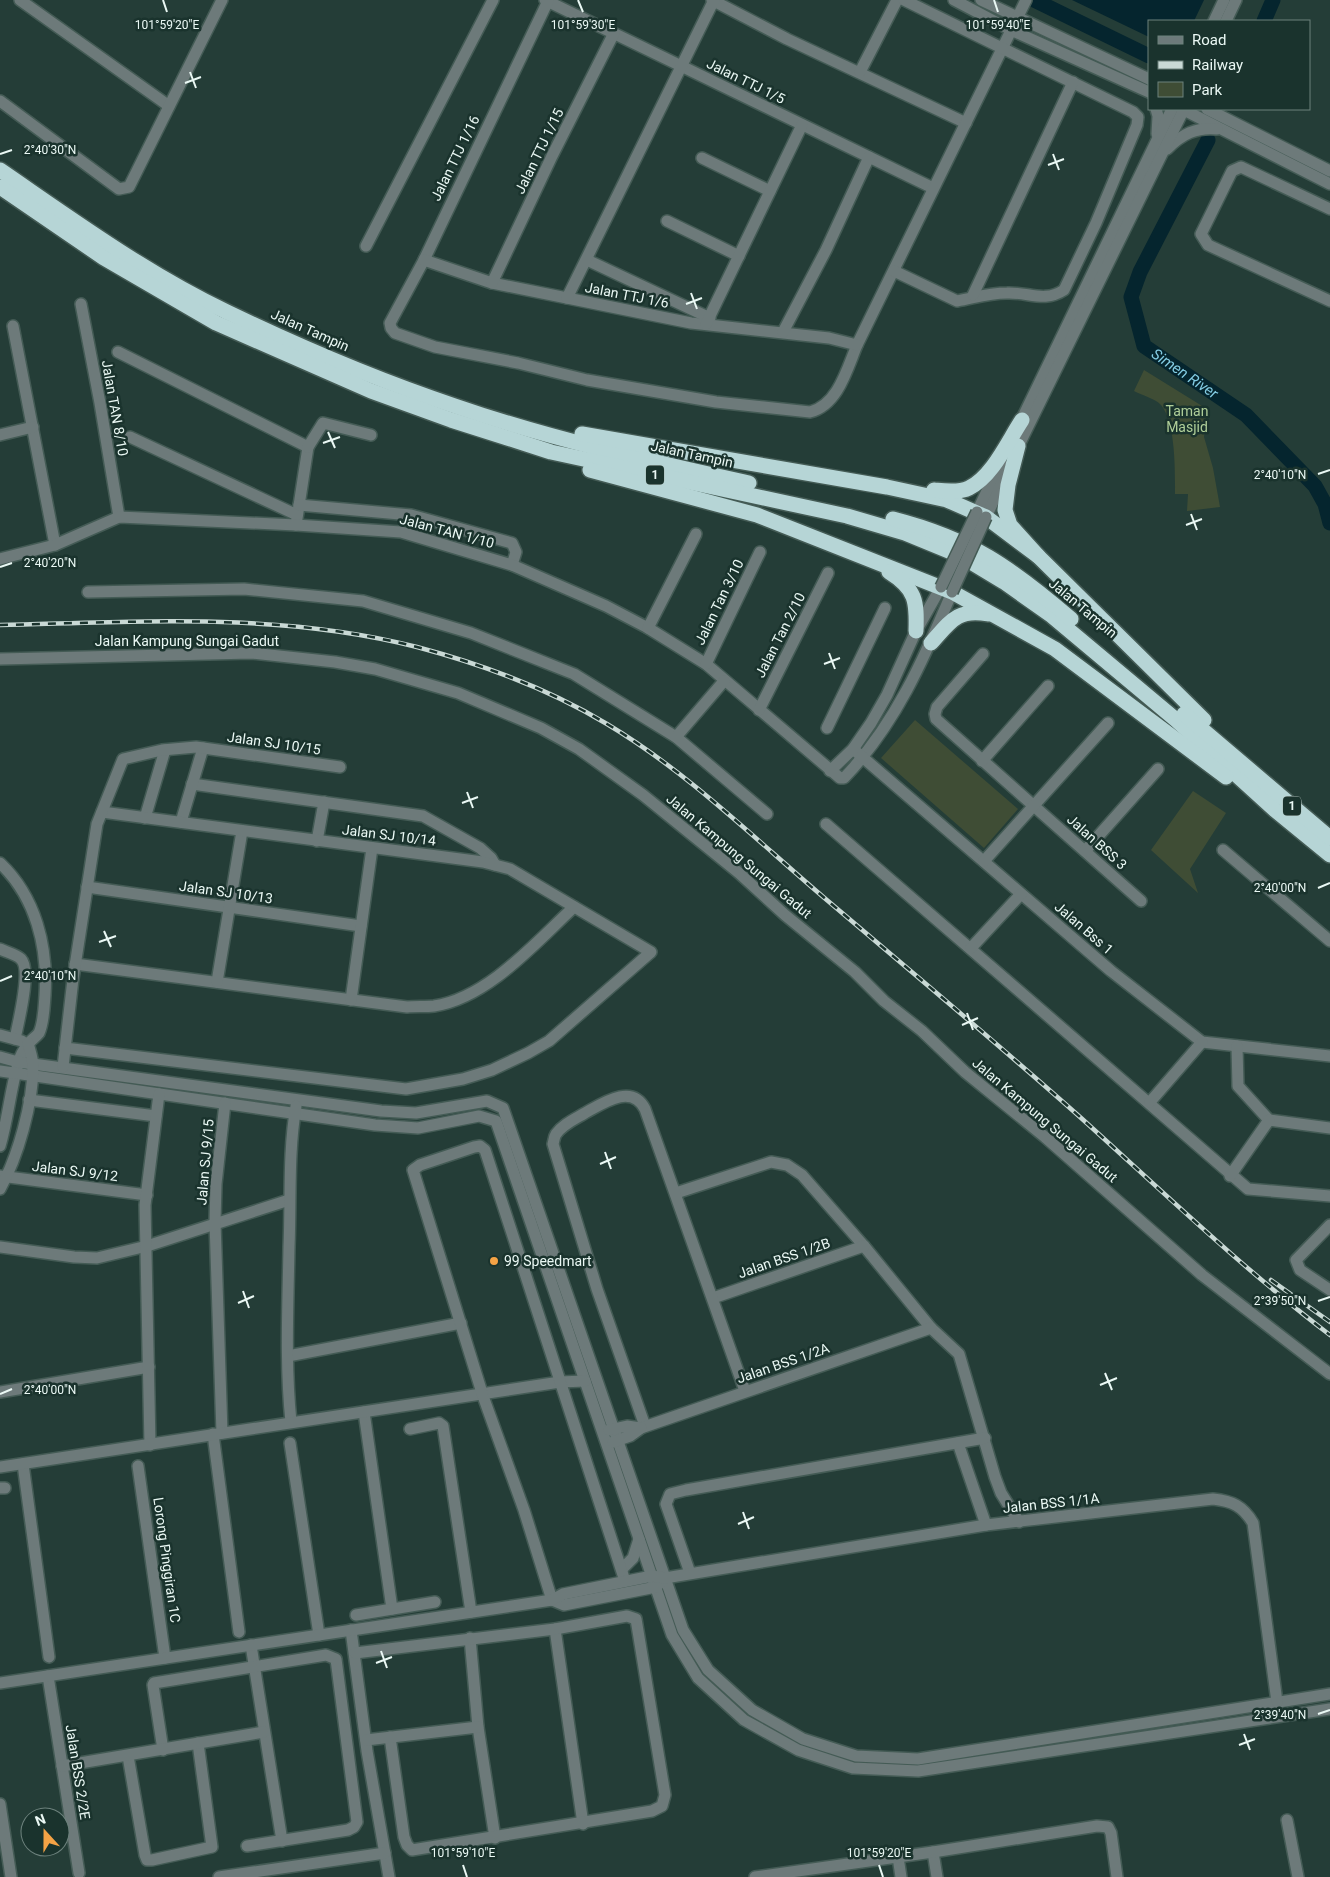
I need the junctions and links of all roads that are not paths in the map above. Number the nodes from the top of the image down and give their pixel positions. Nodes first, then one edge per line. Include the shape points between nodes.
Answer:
1 (20, 0) edge
2 (222, 0) edge
3 (493, 0) edge
4 (713, 0) edge
5 (897, 0) edge
6 (904, 0) edge
7 (954, 0) edge
8 (980, 0) edge
9 (1224, 0) edge
10 (1236, 0) edge
11 (546, 1) edge
12 (1025, 2) edge
13 (1017, 18) junction
14 (1214, 20) edge
15 (1226, 20) edge
16 (1011, 30) junction
17 (614, 33) junction
18 (1002, 48) junction
19 (682, 66) junction
20 (1132, 71) junction
21 (860, 72) junction
22 (1148, 75) edge
23 (1073, 82) junction
24 (1147, 89) edge
25 (0, 101) edge
26 (169, 106) junction
27 (1156, 110) edge
28 (1179, 110) edge
29 (1182, 110) edge
30 (1209, 110) edge
31 (966, 124) junction
32 (802, 125) junction
33 (1244, 140) junction
34 (1159, 150) junction
35 (869, 157) junction
36 (702, 158) dead end
37 (0, 170) edge
38 (1330, 171) edge
39 (1330, 184) edge
40 (0, 187) edge
41 (933, 188) junction
42 (770, 191) junction
43 (1330, 209) edge
44 (667, 221) dead end
45 (366, 246) dead end
46 (739, 256) junction
47 (424, 260) junction
48 (586, 260) junction
49 (894, 272) junction
50 (492, 283) junction
51 (973, 296) junction
52 (1087, 296) junction
53 (567, 298) junction
54 (1330, 302) edge
55 (80, 304) dead end
56 (708, 321) junction
57 (13, 326) dead end
58 (783, 332) junction
59 (857, 345) junction
60 (118, 352) dead end
61 (1022, 420) junction
62 (33, 427) junction
63 (536, 430) junction
64 (0, 434) edge
65 (371, 435) dead end
66 (130, 437) dead end
67 (1018, 446) junction
68 (308, 447) junction
69 (551, 452) junction
70 (887, 487) junction
71 (297, 515) junction
72 (982, 515) junction
73 (119, 517) junction
74 (696, 534) dead end
75 (55, 545) junction
76 (760, 552) dead end
77 (858, 554) junction
78 (1038, 556) junction
79 (0, 559) edge
80 (512, 564) junction
81 (828, 573) dead end
82 (947, 589) junction
83 (88, 592) dead end
84 (886, 608) dead end
85 (997, 616) junction
86 (648, 628) junction
87 (916, 631) junction
88 (931, 644) junction
89 (983, 654) dead end
90 (0, 659) edge
91 (706, 664) junction
92 (724, 682) junction
93 (1048, 686) dead end
94 (759, 710) junction
95 (1108, 723) dead end
96 (827, 728) dead end
97 (676, 736) junction
98 (203, 748) junction
99 (853, 749) junction
100 (165, 750) junction
101 (864, 757) junction
102 (982, 761) junction
103 (340, 767) dead end
104 (1158, 769) dead end
105 (830, 771) junction
106 (1254, 773) junction
107 (192, 784) junction
108 (324, 802) junction
109 (1034, 806) junction
110 (1275, 810) junction
111 (102, 812) junction
112 (767, 814) dead end
113 (146, 818) junction
114 (180, 822) junction
115 (826, 824) dead end
116 (242, 831) junction
117 (1330, 838) edge
118 (317, 841) junction
119 (372, 848) junction
120 (1222, 850) dead end
121 (1085, 851) junction
122 (1330, 855) edge
123 (984, 862) junction
124 (0, 863) edge
125 (496, 865) junction
126 (87, 887) junction
127 (1020, 894) junction
128 (1141, 901) dead end
129 (574, 907) junction
130 (230, 908) junction
131 (361, 926) junction
132 (1330, 941) edge
133 (971, 948) junction
134 (0, 949) edge
135 (75, 964) junction
136 (217, 982) junction
137 (352, 1000) junction
138 (0, 1035) edge
139 (15, 1039) junction
140 (1202, 1042) junction
141 (28, 1043) junction
142 (1237, 1046) junction
143 (65, 1048) junction
144 (1330, 1056) edge
145 (0, 1057) edge
146 (18, 1062) junction
147 (63, 1067) junction
148 (33, 1070) junction
149 (0, 1071) edge
150 (15, 1074) junction
151 (159, 1094) junction
152 (5, 1099) edge
153 (29, 1100) junction
154 (297, 1100) junction
155 (1150, 1102) junction
156 (225, 1103) junction
157 (294, 1113) junction
158 (156, 1116) junction
159 (1269, 1120) junction
160 (1330, 1128) edge
161 (0, 1146) edge
162 (1230, 1176) junction
163 (2, 1181) edge
164 (676, 1193) junction
165 (146, 1194) junction
166 (1330, 1196) edge
167 (289, 1200) junction
168 (215, 1222) junction
169 (1330, 1225) edge
170 (147, 1246) junction
171 (864, 1246) junction
172 (0, 1247) edge
173 (1330, 1290) edge
174 (713, 1298) junction
175 (461, 1323) junction
176 (931, 1328) junction
177 (288, 1356) junction
178 (149, 1367) junction
179 (1330, 1374) edge
180 (585, 1381) junction
181 (560, 1382) junction
182 (746, 1391) junction
183 (0, 1392) edge
184 (483, 1396) junction
185 (364, 1412) junction
186 (291, 1422) junction
187 (643, 1427) junction
188 (410, 1428) dead end
189 (614, 1428) junction
190 (602, 1432) junction
191 (217, 1434) junction
192 (985, 1438) junction
193 (619, 1440) junction
194 (290, 1443) dead end
195 (958, 1443) junction
196 (606, 1444) junction
197 (150, 1445) junction
198 (23, 1464) junction
199 (138, 1466) dead end
200 (0, 1467) edge
201 (1019, 1522) junction
202 (986, 1525) junction
203 (639, 1538) junction
204 (622, 1569) junction
205 (690, 1574) junction
206 (665, 1578) junction
207 (626, 1581) junction
208 (654, 1581) junction
209 (552, 1600) junction
210 (435, 1602) dead end
211 (392, 1609) junction
212 (471, 1612) junction
213 (356, 1615) dead end
214 (555, 1629) junction
215 (351, 1630) junction
216 (239, 1632) dead end
217 (319, 1635) junction
218 (470, 1638) junction
219 (251, 1646) junction
220 (355, 1653) junction
221 (49, 1657) dead end
222 (165, 1658) junction
223 (253, 1666) junction
224 (48, 1676) junction
225 (0, 1683) edge
226 (1330, 1694) edge
227 (1278, 1702) junction
228 (1330, 1709) edge
229 (478, 1727) junction
230 (264, 1732) junction
231 (390, 1737) junction
232 (366, 1740) junction
233 (198, 1743) junction
234 (163, 1750) junction
235 (128, 1756) junction
236 (62, 1766) junction
237 (0, 1804) edge
238 (1287, 1820) dead end
239 (583, 1824) junction
240 (495, 1838) junction
241 (282, 1841) junction
242 (247, 1846) dead end
243 (933, 1852) junction
244 (385, 1853) junction
245 (898, 1857) junction
246 (80, 1873) dead end
247 (11, 1877) edge
248 (219, 1877) edge
249 (388, 1877) edge
250 (755, 1877) edge
251 (901, 1877) edge
252 (937, 1877) edge
253 (1117, 1877) edge
254 (1298, 1877) edge

1 - 26 street
2 - 26 street
3 - 45 street
4 - 19 street
4 - 21 street
5 - 21 street
6 - 18 street
7 - 16 street
8 - 13 street
9 - 14 street
10 - 15 street
11 - 17 street, Jalan TTJ 1/5
11 - 47 street, Jalan TTJ 1/16
12 - 13 street
13 - 16 street
13 - 20 street
16 - 18 street
16 - 24 street
17 - 19 street, Jalan TTJ 1/5
17 - 50 street, Jalan TTJ 1/15
18 - 23 street
18 - 31 street
19 - 32 street, Jalan TTJ 1/5
19 - 48 street
20 - 22 street
20 - 24 street
21 - 31 street
23 - 51 street
23 - 51 street via 1133,112 1138,118 1096,223 1064,290 1054,296 1009,293
25 - 26 street via 119,188 129,187
27 - 34 street
28 - 34 street
29 - 33 street
30 - 38 street
31 - 41 street
32 - 35 street, Jalan TTJ 1/5
32 - 42 street
33 - 34 street via 1220,130 1202,128
33 - 39 street
34 - 52 street
35 - 41 street, Jalan TTJ 1/5
35 - 58 street
36 - 42 street
37 - 63 highway, Jalan Tampin / 1 via 110,246 225,311 376,377 456,407
40 - 69 highway, Jalan Tampin / 1 via 104,258 216,322 370,391
41 - 49 street
42 - 46 street
43 - 54 street via 1241,167 1232,171 1201,234 1208,245
44 - 46 street
46 - 56 street
47 - 50 street, Jalan TTJ 1/6
47 - 59 street, Jalan TTJ 1/16 via 390,323 395,333 435,347 587,380 716,402 810,412 818,410 838,390
48 - 53 street
48 - 56 street
49 - 51 street via 957,301
49 - 59 street
50 - 53 street, Jalan TTJ 1/6
52 - 61 street
52 - 67 street
53 - 56 street, Jalan TTJ 1/6 via 691,323
55 - 73 street, Jalan TAN 8/10
56 - 58 street, Jalan TTJ 1/6
57 - 62 street
58 - 59 street, Jalan TTJ 1/6
60 - 68 street
61 - 70 highway via 986,475 968,488 951,491
61 - 72 street
62 - 64 street
62 - 75 street
63 - 70 highway via 558,430
63 - 106 highway, Jalan Tampin / 1 via 639,459 906,522 968,544 1026,581
65 - 68 street via 323,423
66 - 71 street
67 - 72 street
67 - 78 highway via 1005,510 1015,532
68 - 71 street
69 - 77 highway via 609,476 756,515
69 - 110 highway, Jalan Tampin / 1 via 848,516 905,533 961,556 1052,616 1175,719
70 - 72 highway via 947,500
71 - 73 street, Jalan TAN 1/10
71 - 80 street, Jalan TAN 1/10 via 401,532
71 - 80 street via 411,515 512,544 516,552
72 - 78 highway
72 - 82 street, bridge
73 - 75 street, Jalan TAN 1/10
74 - 86 street
75 - 79 street, Jalan TAN 1/10
76 - 91 street, Jalan Tan 3/10
77 - 82 highway
77 - 87 highway via 902,580 912,592 917,605
78 - 106 highway via 1246,760
80 - 86 street, Jalan TAN 1/10
81 - 94 street, Jalan Tan 2/10
82 - 85 highway
82 - 87 street
82 - 88 street
83 - 97 street via 244,589 363,602 471,633 574,674
84 - 96 street
85 - 88 highway via 975,612 962,614 952,620
85 - 110 highway via 1055,649
86 - 91 street, Jalan TAN 1/10
87 - 99 street via 887,695
88 - 101 street via 892,718
89 - 102 street, Jalan BSS 3 via 937,707 935,714 936,719
90 - 179 street, Jalan Kampung Sungai Gadut via 252,653 291,655 375,669 458,693 541,728 579,749 643,795 732,867 1202,1275
91 - 92 street, Jalan TAN 1/10
92 - 94 street, Jalan TAN 1/10
92 - 97 street
93 - 102 street
94 - 105 street, Jalan TAN 1/10
95 - 109 street
97 - 112 street
98 - 100 street, Jalan SJ 10/15
98 - 103 street, Jalan SJ 10/15
98 - 107 street
99 - 101 street, Jalan Bss 1
99 - 105 street
100 - 111 street, Jalan SJ 10/15 via 123,759
100 - 113 street
101 - 105 street via 844,778
101 - 123 street, Jalan Bss 1
102 - 109 street, Jalan BSS 3
104 - 121 street
106 - 117 highway, Jalan Tampin / 1
107 - 108 street
107 - 114 street
108 - 118 street
108 - 125 street via 423,816 480,848
109 - 121 street, Jalan BSS 3
109 - 123 street
110 - 122 highway, 1
111 - 113 street, Jalan SJ 10/14
111 - 126 street via 97,824
113 - 114 street, Jalan SJ 10/14
114 - 116 street, Jalan SJ 10/14
115 - 133 street
116 - 118 street, Jalan SJ 10/14
116 - 130 street
118 - 119 street, Jalan SJ 10/14
119 - 125 street, Jalan SJ 10/14
119 - 131 street
120 - 132 street
121 - 128 street, Jalan BSS 3
123 - 127 street, Jalan Bss 1
124 - 141 street via 24,892 43,944 46,984 43,1014 38,1034
125 - 129 street, Jalan SJ 10/14 via 510,869
126 - 130 street, Jalan SJ 10/13
126 - 135 street
127 - 133 street
127 - 140 street, Jalan Bss 1 via 1129,986
129 - 137 street via 507,968 478,990 456,1000 434,1006 407,1007
129 - 143 street, Jalan SJ 10/14 via 651,952 549,1041 492,1070 463,1079 406,1089
130 - 131 street, Jalan SJ 10/13
130 - 136 street
131 - 137 street
133 - 155 street
134 - 139 street via 21,958 25,965
135 - 136 street
135 - 143 street
136 - 137 street
138 - 139 street
139 - 141 street
140 - 142 street
140 - 155 street
141 - 146 street
141 - 148 street
142 - 144 street
142 - 159 street via 1238,1086
143 - 147 street
145 - 146 street
146 - 148 street
146 - 150 street
147 - 148 street
147 - 154 street
148 - 150 street
148 - 151 street
148 - 153 street
149 - 150 street
150 - 152 street
151 - 156 street
151 - 158 street
152 - 161 street
153 - 158 street
153 - 163 street via 18,1145
154 - 157 street
154 - 189 street via 416,1113 487,1101 504,1108
155 - 162 street
156 - 157 street
156 - 168 street, Jalan SJ 9/15
157 - 167 street
157 - 180 street via 418,1128 479,1116 496,1121
158 - 165 street
159 - 160 street
159 - 162 street
162 - 166 street via 1248,1190
163 - 165 street, Jalan SJ 9/12
164 - 171 street via 771,1162 787,1165 802,1174
164 - 174 street
164 - 187 street via 645,1109 631,1096 619,1096 605,1102 555,1135 553,1144
165 - 170 street
167 - 168 street
167 - 177 street
168 - 170 street
168 - 191 street, Jalan SJ 9/15
169 - 173 street via 1298,1256 1296,1264
170 - 172 street via 97,1258 74,1258
170 - 178 street
171 - 174 street, Jalan BSS 1/2B
171 - 176 street
174 - 182 street
175 - 177 street
175 - 181 street via 413,1170 415,1166 480,1146 485,1150
175 - 184 street
176 - 182 street, Jalan BSS 1/2A
176 - 192 street via 959,1354
177 - 186 street
178 - 183 street
178 - 197 street
180 - 181 street
180 - 190 street
181 - 184 street
181 - 204 street
182 - 187 street, Jalan BSS 1/2A
184 - 185 street
184 - 209 street
185 - 186 street
185 - 211 street
186 - 191 street
187 - 189 street
187 - 193 street
188 - 212 street via 439,1423 443,1426
189 - 190 street
189 - 193 street
190 - 196 street
191 - 197 street
191 - 216 street, Jalan SJ 9/15
192 - 195 street
192 - 201 street via 1001,1493
193 - 196 street
193 - 206 street
194 - 217 street
195 - 202 street
195 - 205 street via 670,1494 666,1504
196 - 203 street
197 - 198 street
198 - 200 street
198 - 221 street
199 - 222 street, Lorong Pinggiran 1C
201 - 202 street, Jalan BSS 1/1A
201 - 227 street, Jalan BSS 1/1A via 1213,1499 1229,1501 1246,1510 1253,1523
202 - 205 street, Jalan BSS 1/1A
203 - 204 street via 633,1558
203 - 208 street
204 - 207 street
205 - 206 street, Jalan BSS 1/1A
206 - 208 street
206 - 227 street via 683,1630 708,1670 752,1710 803,1739 856,1756 918,1759
207 - 208 street
207 - 209 street via 563,1594
208 - 209 street via 564,1604
208 - 228 street via 672,1635 698,1678 744,1720 798,1750 853,1768 918,1771
209 - 212 street
210 - 211 street
211 - 213 street
212 - 215 street
214 - 218 street
214 - 239 street
214 - 239 street via 628,1616 636,1619 665,1795 662,1806 652,1811
215 - 217 street
215 - 220 street
217 - 219 street
218 - 220 street
218 - 229 street
219 - 222 street
219 - 223 street
220 - 232 street
222 - 224 street
223 - 230 street
223 - 234 street via 154,1683
223 - 241 street via 326,1655 336,1659 357,1822 348,1830
224 - 225 street
224 - 236 street, Jalan BSS 2/2E
226 - 227 street
229 - 231 street
229 - 240 street
230 - 233 street
230 - 241 street
231 - 232 street
231 - 240 street via 404,1837 410,1849
232 - 244 street
233 - 234 street
233 - 235 street via 212,1847 148,1860
234 - 235 street
235 - 236 street
236 - 246 street, Jalan BSS 2/2E
237 - 247 street
238 - 254 street
239 - 240 street
241 - 242 street
243 - 245 street
243 - 252 street
243 - 253 street via 1097,1826 1108,1827
244 - 248 street
244 - 249 street
245 - 250 street
245 - 251 street

